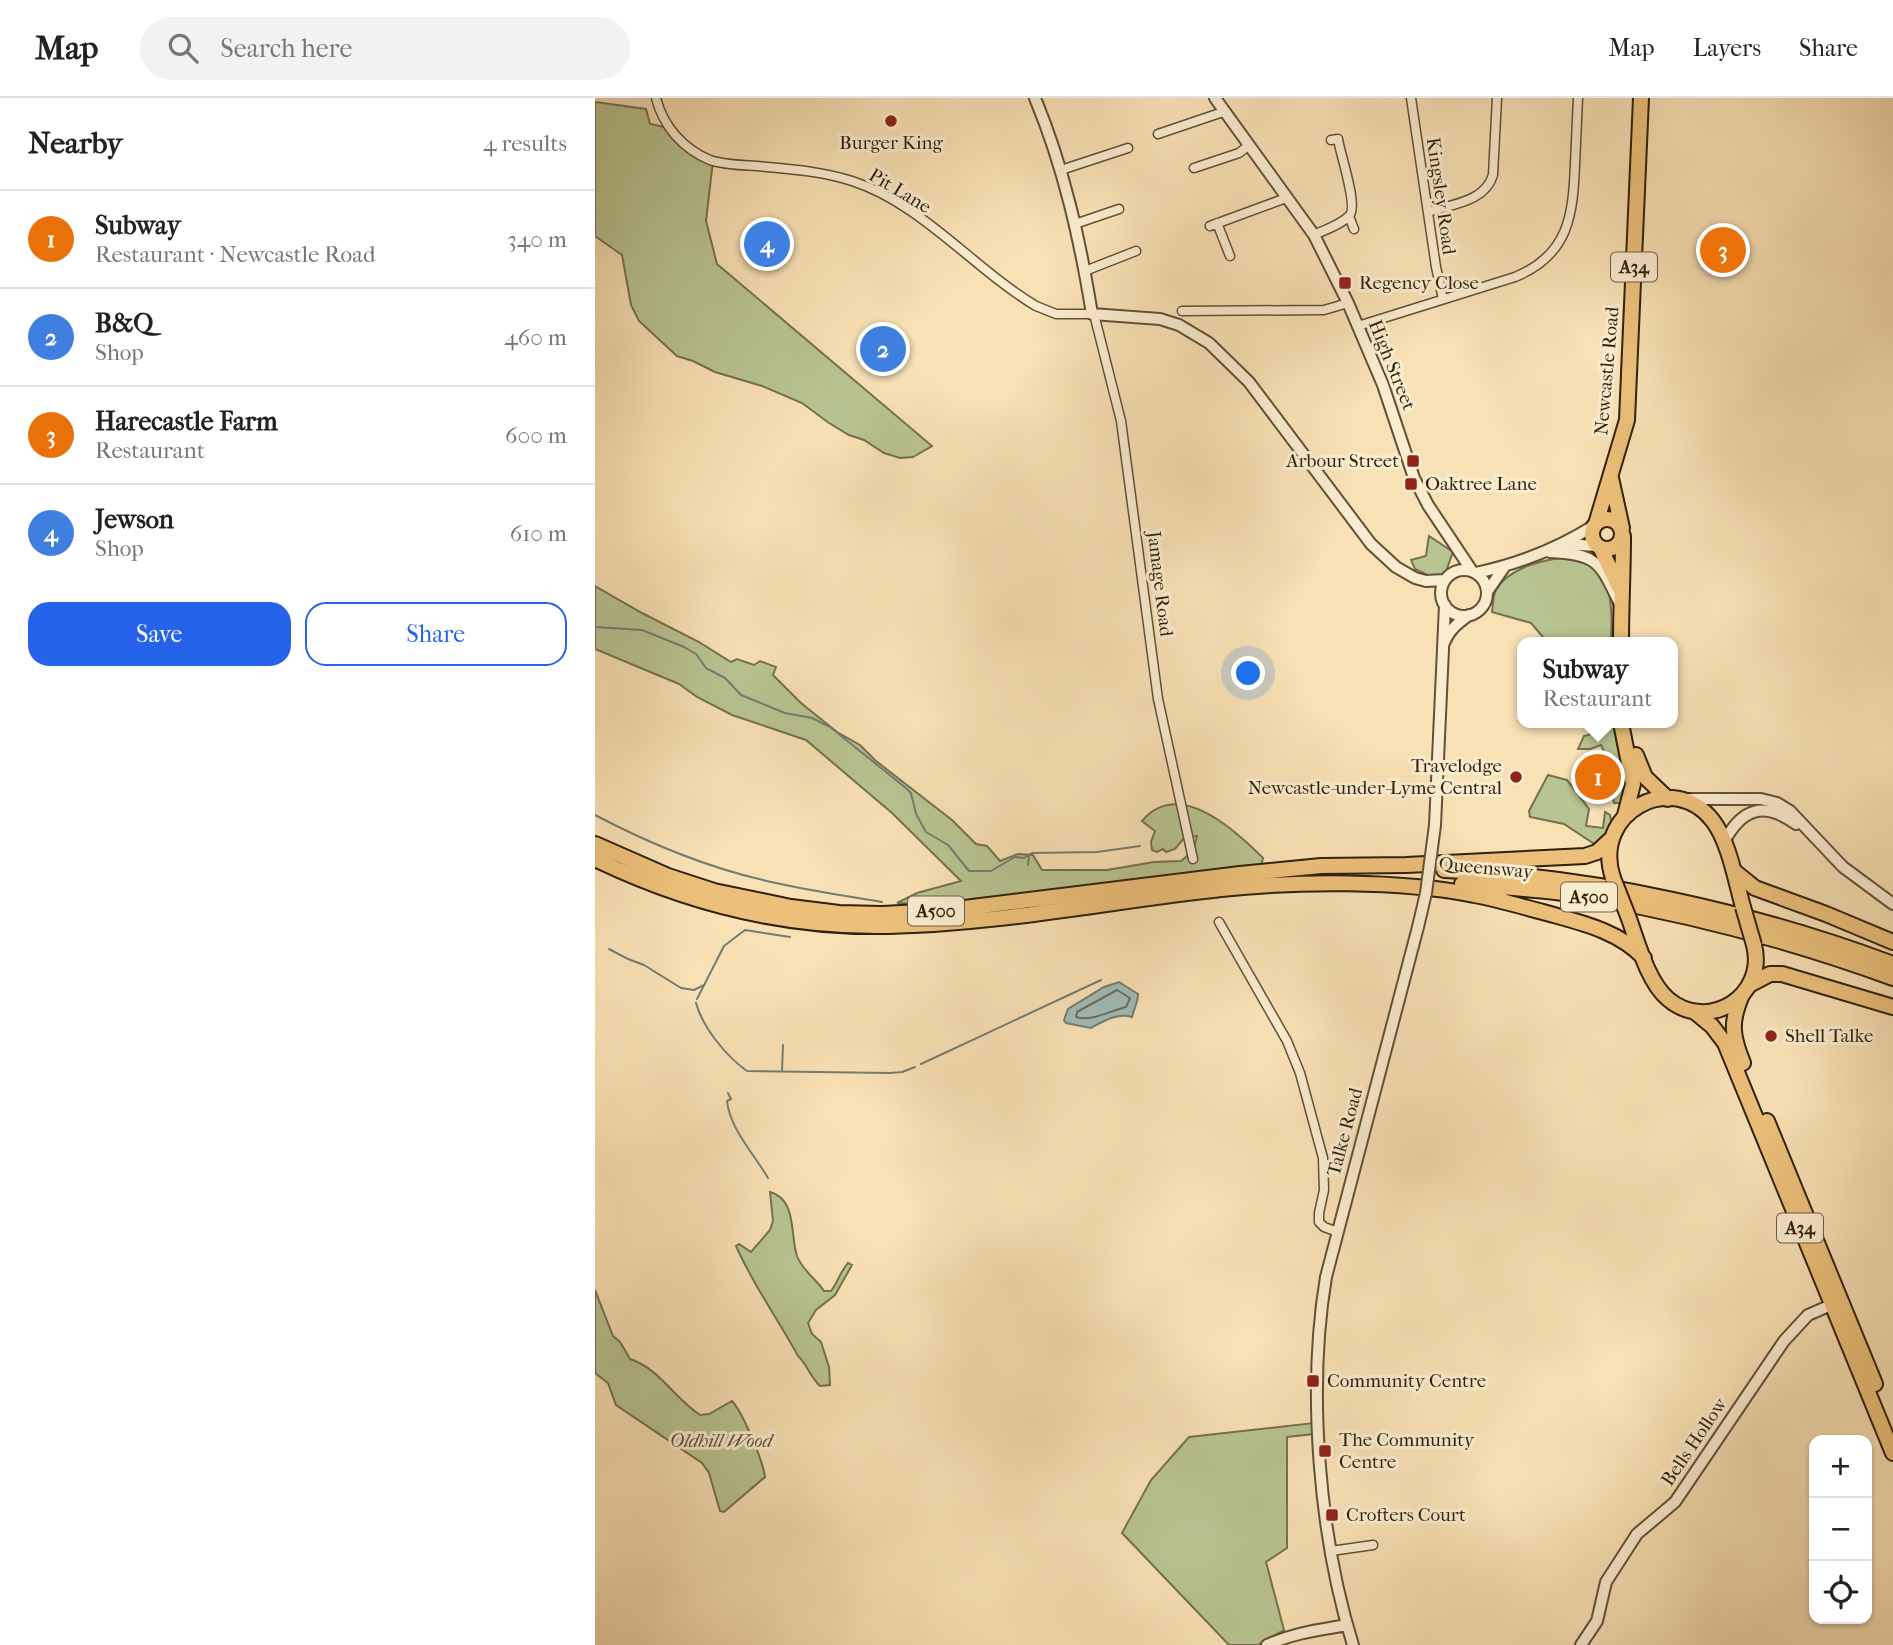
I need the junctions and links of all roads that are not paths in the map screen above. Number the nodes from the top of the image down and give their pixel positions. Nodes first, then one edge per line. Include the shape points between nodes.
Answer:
1 (656, 98) edge
2 (1035, 98) edge
3 (1215, 98) edge
4 (1411, 98) edge
5 (1497, 98) edge
6 (1578, 98) edge
7 (1641, 98) edge
8 (1223, 112) junction
9 (1158, 135) dead end
10 (1331, 140) dead end
11 (1248, 146) junction
12 (1128, 148) dead end
13 (1194, 168) dead end
14 (1061, 170) junction
15 (1286, 198) junction
16 (1119, 209) dead end
17 (1429, 212) junction
18 (1349, 216) junction
19 (1075, 224) junction
20 (1355, 229) dead end
21 (1314, 235) junction
22 (1136, 251) dead end
23 (1230, 256) dead end
24 (1085, 271) junction
25 (1443, 299) junction
26 (1348, 303) junction
27 (1182, 311) dead end
28 (1093, 314) junction
29 (1358, 326) junction
30 (1611, 478) junction
31 (1595, 524) junction
32 (1622, 532) junction
33 (1563, 544) junction
34 (1455, 546) junction
35 (1599, 547) junction
36 (1544, 551) junction
37 (1506, 566) junction
38 (1474, 572) junction
39 (1447, 578) junction
40 (1426, 581) junction
41 (1620, 588) junction
42 (1487, 592) junction
43 (1443, 600) junction
44 (1621, 606) junction
45 (1469, 615) junction
46 (1621, 637) edge
47 (1441, 650) junction
48 (1622, 728) edge
49 (1631, 728) edge
50 (1671, 799) junction
51 (1625, 815) junction
52 (1612, 838) junction
53 (1815, 838) junction
54 (1724, 842) junction
55 (595, 844) edge
56 (595, 859) edge
57 (1193, 859) dead end
58 (1731, 867) junction
59 (1285, 871) junction
60 (1274, 885) junction
61 (1893, 904) edge
62 (1219, 922) dead end
63 (1893, 942) edge
64 (1644, 958) junction
65 (1893, 964) edge
66 (1893, 978) edge
67 (1746, 989) junction
68 (1893, 1007) edge
69 (1695, 1012) junction
70 (1338, 1232) junction
71 (1831, 1305) junction
72 (1893, 1429) edge
73 (1893, 1453) edge
74 (1373, 1545) dead end
75 (1331, 1551) junction
76 (1347, 1625) junction
77 (1267, 1645) edge
78 (1353, 1645) edge
79 (1581, 1645) edge

1 - 28 street, Pit Lane via 669,128 706,158 827,173 854,181 911,213 1036,306 1056,314
2 - 14 street, Jamage Road
3 - 8 street, High Street
4 - 17 street, Kingsley Road
5 - 17 street via 1489,186 1480,196
6 - 25 street via 1573,207 1558,243 1528,272
7 - 30 highway, Newcastle Road / A34 via 1627,420
8 - 9 street
8 - 11 street, High Street
10 - 18 street via 1338,139 1349,182
11 - 13 street
11 - 15 street, High Street
12 - 14 street
14 - 19 street, Jamage Road
15 - 21 street, High Street
15 - 23 street via 1213,224
16 - 19 street
17 - 25 street, Kingsley Road
18 - 20 street
18 - 21 street
19 - 24 street, Jamage Road
21 - 26 street, High Street
22 - 24 street
24 - 28 street, Jamage Road
25 - 29 street
26 - 27 street via 1324,310
26 - 29 street, High Street
28 - 40 street via 1160,319 1209,343 1249,382 1371,544 1396,567
28 - 57 street, Jamage Road via 1121,421 1158,699
29 - 34 street, High Street via 1415,478
30 - 31 highway, Newcastle Road / A34
30 - 32 highway, Newcastle Road / A34
31 - 32 highway via 1610,519
31 - 33 street
31 - 35 highway via 1593,538
32 - 35 highway via 1616,547
32 - 41 highway, Newcastle Road / A34
33 - 35 street
33 - 36 street
34 - 38 street, High Street
34 - 39 street via 1454,566
35 - 41 highway, Newcastle Road / A34
36 - 37 street
36 - 44 street via 1587,556 1603,570
37 - 38 street
37 - 42 street
38 - 39 street via 1462,570
38 - 42 street
39 - 40 street
39 - 43 street
40 - 43 street
41 - 44 highway, Newcastle Road / A34
42 - 45 street via 1482,607
43 - 45 street via 1457,614
43 - 47 street, Talke Road
44 - 46 highway, Newcastle Road / A34
45 - 47 street via 1447,634
47 - 70 street, Talke Road, bridge via 1435,825 1426,892
48 - 51 highway via 1633,784
49 - 50 highway via 1640,769
50 - 51 highway via 1649,800
50 - 53 street via 1769,800 1790,811
50 - 54 highway via 1705,813
51 - 52 highway
52 - 59 highway via 1585,856
52 - 64 highway, bridge via 1613,878
53 - 54 street via 1782,816 1762,810 1742,817
53 - 61 street via 1843,867
54 - 58 highway
55 - 59 highway, A500 via 714,891 839,913 940,911
56 - 60 highway, A500 via 697,900 790,920 839,925 946,923
58 - 63 highway via 1755,888
58 - 67 highway, bridge via 1754,945 1756,968
59 - 65 highway, Queensway / A500 via 1460,871 1601,886 1787,930
60 - 64 highway via 1417,887 1475,895 1599,930 1632,945
60 - 66 highway, Queensway / A500 via 1396,881 1587,896 1723,926
62 - 70 street via 1287,1041 1300,1073 1323,1157 1319,1222
64 - 69 highway via 1665,996
67 - 68 highway via 1765,976 1782,974
67 - 69 highway via 1726,1007
67 - 72 highway, A34 via 1733,1017 1738,1052
69 - 71 highway, A34 via 1724,1043
70 - 75 street, Talke Road via 1321,1304 1316,1362
71 - 73 highway, A34
71 - 79 street, Bells Hollow via 1808,1315 1784,1342 1675,1502 1637,1534 1606,1582 1597,1621
74 - 75 street
75 - 76 street, Talke Road
76 - 77 street
76 - 78 street, Talke Road

